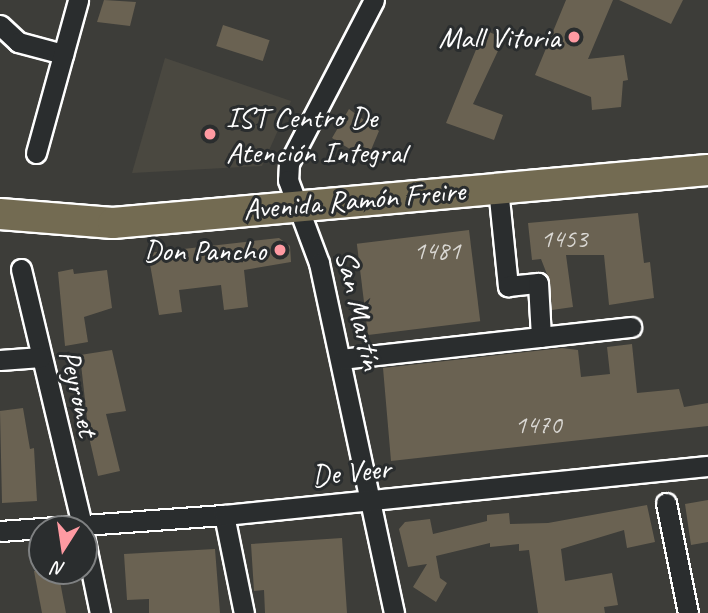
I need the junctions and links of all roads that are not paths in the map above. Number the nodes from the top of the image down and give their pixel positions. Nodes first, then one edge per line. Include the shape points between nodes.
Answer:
1 (78, 0) edge
2 (374, 0) edge
3 (0, 25) edge
4 (63, 54) junction
5 (36, 153) dead end
6 (708, 170) edge
7 (498, 188) junction
8 (295, 204) junction
9 (0, 214) edge
10 (21, 269) dead end
11 (631, 327) dead end
12 (541, 337) junction
13 (41, 357) junction
14 (341, 359) junction
15 (0, 360) edge
16 (708, 466) edge
17 (370, 500) junction
18 (666, 503) dead end
19 (79, 515) edge
20 (224, 515) junction
21 (98, 529) edge
22 (0, 531) edge
23 (28, 531) edge
24 (94, 585) edge
25 (100, 613) edge
26 (244, 613) edge
27 (394, 613) edge
28 (688, 613) edge

1 - 4 street
2 - 8 street, San Martín via 289,163
3 - 4 street via 18,42
4 - 5 street
6 - 7 main road, Avenida Ramón Freire
7 - 8 main road, Avenida Ramón Freire
7 - 12 street via 508,286 538,284
8 - 9 main road, Avenida Ramón Freire via 113,223
8 - 14 street, San Martín via 312,236
10 - 13 street, Peyronet
11 - 12 street
12 - 14 street
13 - 15 street
13 - 19 street, Peyronet
14 - 17 street, San Martín
16 - 17 street, De Veer
17 - 20 street, De Veer
17 - 27 street, San Martín
18 - 28 street
20 - 21 street, De Veer
20 - 26 street
22 - 23 street, De Veer
24 - 25 street, Peyronet

